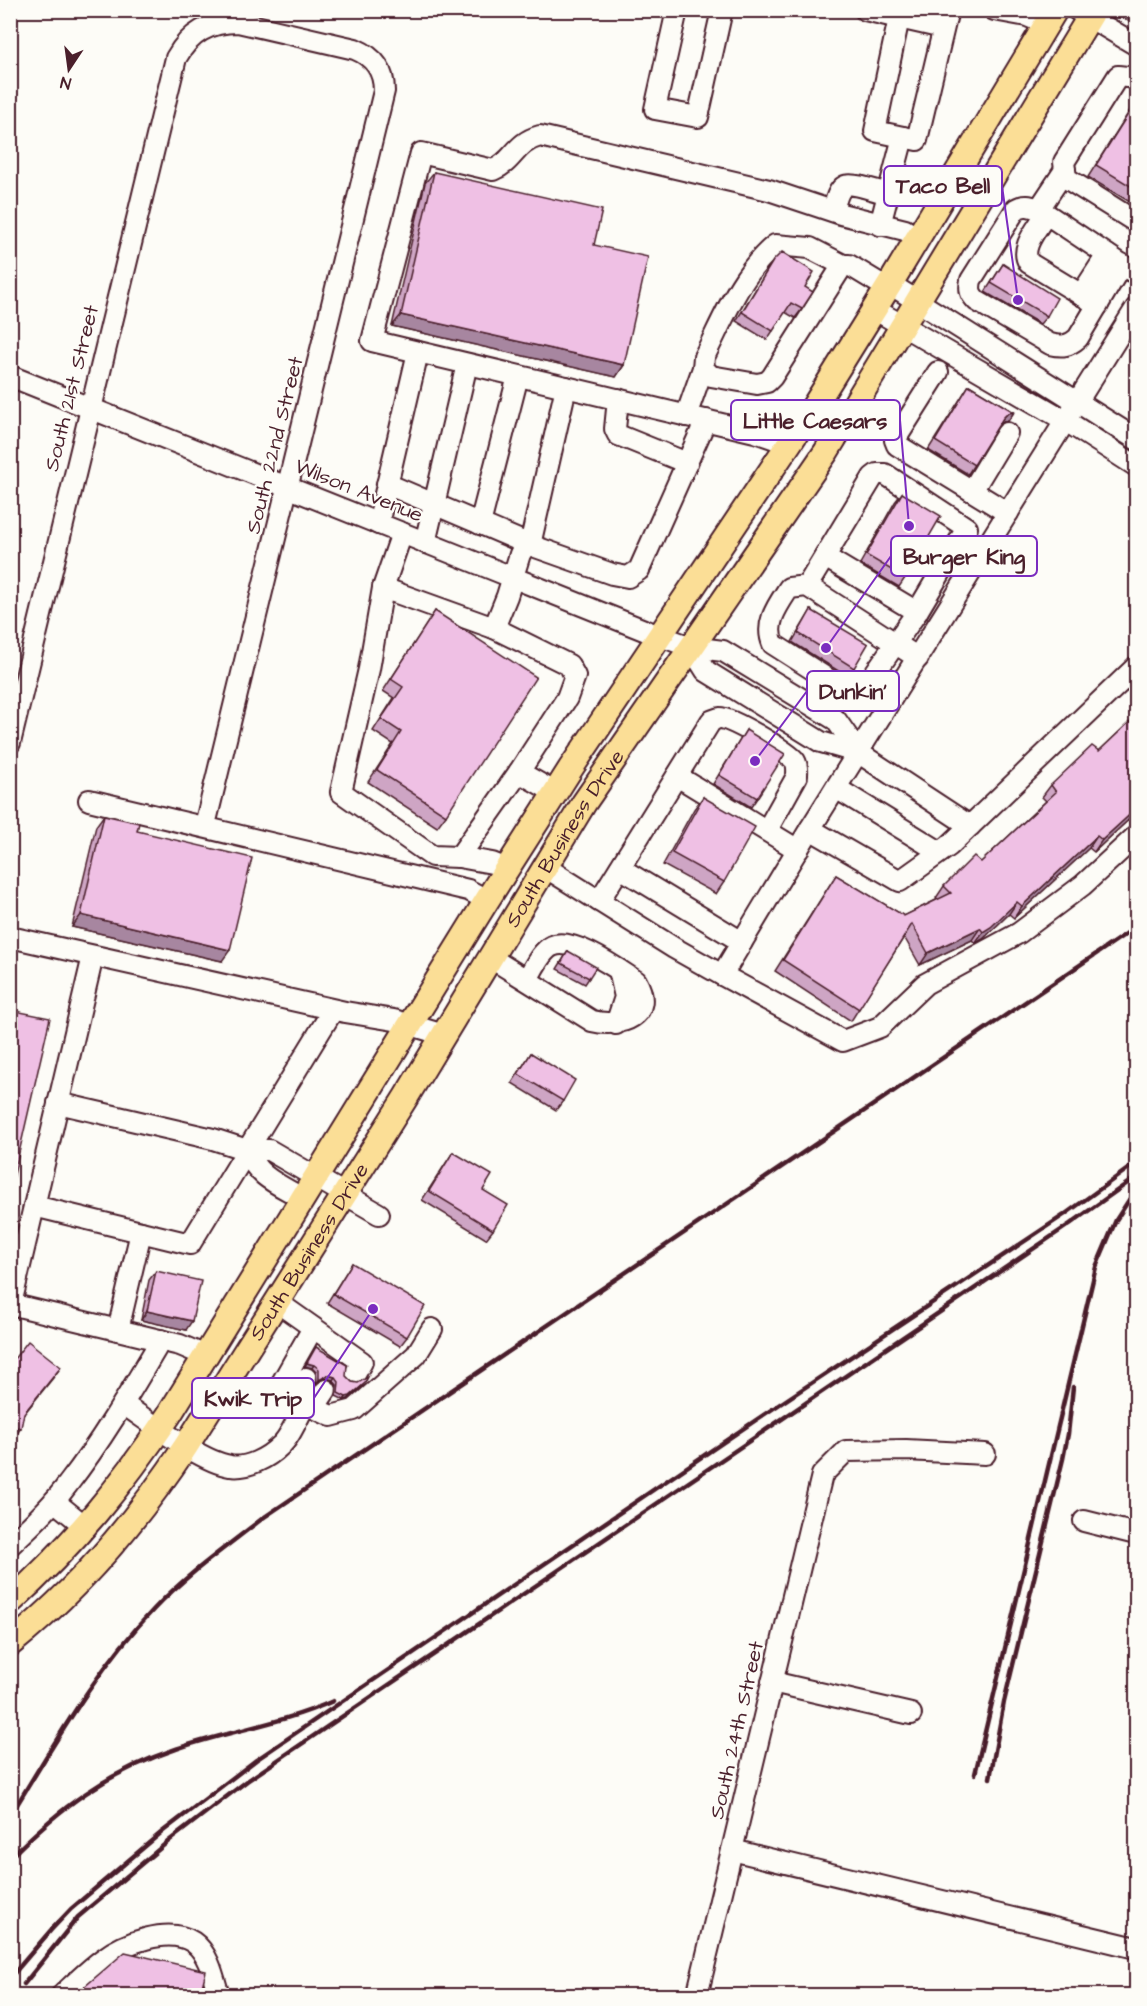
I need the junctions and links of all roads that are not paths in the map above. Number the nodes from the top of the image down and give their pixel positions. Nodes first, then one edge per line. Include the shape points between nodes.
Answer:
1 (676, 10) edge
2 (722, 10) edge
3 (865, 10) edge
4 (994, 10) edge
5 (1132, 10) edge
6 (1087, 13) edge
7 (1137, 13) edge
8 (1051, 17) edge
9 (899, 18) junction
10 (946, 19) edge
11 (1137, 45) edge
12 (1137, 78) edge
13 (384, 83) joint
14 (903, 137) junction
15 (1065, 170) junction
16 (888, 194) junction
17 (833, 211) junction
18 (1042, 212) junction
19 (1136, 220) edge
20 (880, 225) junction
21 (918, 238) junction
22 (1122, 264) edge
23 (843, 265) junction
24 (889, 286) junction
25 (1081, 295) junction
26 (918, 302) junction
27 (1098, 305) junction
28 (1137, 308) edge
29 (874, 309) junction
30 (903, 326) junction
31 (418, 352) junction
32 (467, 364) junction
33 (703, 368) junction
34 (938, 372) dead end
35 (10, 376) edge
36 (518, 376) junction
37 (566, 387) junction
38 (618, 399) junction
39 (1078, 402) junction
40 (91, 408) junction
41 (686, 416) junction
42 (706, 420) junction
43 (1066, 421) junction
44 (1007, 433) dead end
45 (1137, 439) edge
46 (790, 444) junction
47 (687, 463) junction
48 (1137, 466) edge
49 (387, 484) junction
50 (289, 488) junction
51 (972, 491) junction
52 (434, 504) junction
53 (1008, 513) junction
54 (378, 524) junction
55 (480, 524) junction
56 (967, 528) junction
57 (402, 533) junction
58 (425, 543) junction
59 (990, 543) junction
60 (530, 545) junction
61 (825, 557) junction
62 (512, 577) junction
63 (807, 586) junction
64 (383, 588) junction
65 (917, 612) junction
66 (494, 628) junction
67 (660, 636) junction
68 (895, 644) junction
69 (691, 647) junction
70 (918, 658) junction
71 (1137, 667) edge
72 (10, 743) edge
73 (859, 753) junction
74 (519, 772) junction
75 (677, 776) junction
76 (836, 788) junction
77 (556, 793) junction
78 (89, 800) dead end
79 (207, 817) dead end
80 (970, 826) junction
81 (810, 829) junction
82 (767, 831) junction
83 (1137, 836) edge
84 (798, 850) junction
85 (940, 852) junction
86 (459, 857) junction
87 (545, 867) junction
88 (620, 868) junction
89 (507, 869) junction
90 (487, 900) junction
91 (599, 901) junction
92 (10, 937) edge
93 (742, 942) junction
94 (93, 956) junction
95 (491, 958) junction
96 (722, 975) junction
97 (526, 980) junction
98 (333, 1010) junction
99 (411, 1024) junction
100 (444, 1035) junction
101 (58, 1103) junction
102 (247, 1150) junction
103 (316, 1177) junction
104 (345, 1194) junction
105 (302, 1198) junction
106 (34, 1206) junction
107 (380, 1214) dead end
108 (141, 1232) junction
109 (277, 1302) junction
110 (11, 1304) edge
111 (313, 1328) junction
112 (432, 1329) dead end
113 (118, 1330) junction
114 (161, 1340) junction
115 (206, 1356) junction
116 (306, 1378) dead end
117 (385, 1381) junction
118 (319, 1402) junction
119 (123, 1404) junction
120 (160, 1428) junction
121 (186, 1446) junction
122 (985, 1455) dead end
123 (54, 1501) junction
124 (1084, 1521) dead end
125 (86, 1527) junction
126 (1137, 1534) edge
127 (10, 1545) edge
128 (10, 1602) edge
129 (10, 1644) edge
130 (772, 1682) junction
131 (911, 1714) dead end
132 (732, 1851) junction
133 (1137, 1948) edge
134 (61, 1995) edge
135 (219, 1995) edge
136 (697, 1995) edge

1 - 2 street via 655,109 698,117
3 - 9 street
4 - 8 street
5 - 7 street
6 - 11 street
6 - 26 main road, South Business Drive
8 - 21 main road, South Business Drive
9 - 10 street
9 - 14 street via 875,131
10 - 14 street via 917,140
12 - 15 street via 1118,76 1064,162
13 - 40 street, South 21st Street via 374,61 365,53 238,22 209,26 183,46 173,68
13 - 50 street, South 22nd Street
14 - 16 street
15 - 18 street
15 - 19 street via 1066,178
16 - 17 street via 845,186
16 - 20 street
17 - 20 street
17 - 31 street via 769,190 540,136 522,143 493,170 421,153 372,341
18 - 22 street
18 - 25 street via 1025,257
18 - 27 street via 1030,206 1016,209 971,280 971,295 1050,344 1062,346 1078,338
20 - 21 street via 904,230
21 - 24 main road, South Business Drive
22 - 25 street
22 - 27 street
23 - 24 street
23 - 33 street via 767,382 757,384 711,376
23 - 33 street via 810,248 775,245 762,255 737,291 704,357
24 - 26 street
24 - 29 main road, South Business Drive
25 - 27 street
26 - 30 main road, South Business Drive
26 - 39 street
28 - 39 street
29 - 30 street
29 - 46 main road, South Business Drive
30 - 43 street
30 - 69 main road, South Business Drive via 826,452
31 - 32 street
31 - 49 street
32 - 36 street
32 - 52 street
33 - 41 street
34 - 51 street via 895,440 902,450
35 - 40 street, Wilson Avenue
36 - 37 street
36 - 55 street
37 - 38 street
37 - 60 street
38 - 41 street
38 - 47 street via 618,435
39 - 43 street
39 - 45 street
40 - 50 street, Wilson Avenue
40 - 72 street, South 21st Street
41 - 42 street
42 - 46 street
42 - 47 street
43 - 48 street
43 - 53 street
44 - 51 street
46 - 67 main road, South Business Drive
47 - 60 street via 639,570 628,577
49 - 52 street
49 - 54 street
50 - 54 street, Wilson Avenue
50 - 79 street, South 22nd Street
51 - 53 street
52 - 55 street
52 - 58 street
53 - 59 street
54 - 57 street, Wilson Avenue
55 - 60 street
56 - 59 street
56 - 61 street via 885,474 878,474
56 - 65 street
57 - 58 street, Wilson Avenue
57 - 64 street
58 - 62 street, Wilson Avenue
59 - 70 street
60 - 62 street via 520,554
61 - 63 street
61 - 65 street
62 - 66 street
62 - 67 street, Wilson Avenue
63 - 68 street
63 - 68 street via 789,588 772,617 773,644 855,693 866,686
64 - 66 street
64 - 86 street via 341,792 432,856
65 - 68 street
66 - 74 street via 569,664 575,676 567,698
67 - 69 street, Wilson Avenue
67 - 77 main road, South Business Drive
68 - 70 street
69 - 73 street via 706,670 821,742
69 - 73 street, Wilson Avenue via 723,651 836,720
69 - 87 main road, South Business Drive
70 - 73 street
71 - 80 street
73 - 76 street
73 - 80 street
74 - 77 street
74 - 86 street
75 - 82 street
75 - 82 street via 711,721 721,717 769,743 798,766 797,776
75 - 88 street
76 - 81 street
76 - 85 street
77 - 89 main road, South Business Drive
78 - 90 street via 468,890
80 - 85 street
81 - 84 street
81 - 85 street via 900,881
82 - 84 street
83 - 96 street via 1083,885 1019,933 925,984 880,1027 843,1041
84 - 93 street
86 - 89 street via 492,862
87 - 91 street
87 - 95 main road, South Business Drive
88 - 91 street
88 - 93 street
89 - 90 main road, South Business Drive
90 - 99 main road, South Business Drive
91 - 96 street
92 - 94 street
93 - 96 street
94 - 98 street
94 - 101 street
95 - 97 street
95 - 100 main road, South Business Drive
97 - 97 street via 550,947 573,946 636,981 641,1008 625,1022 604,1024 592,1021
98 - 99 street
98 - 102 street
99 - 100 street
99 - 103 main road, South Business Drive
100 - 104 main road, South Business Drive
101 - 102 street
101 - 106 street
102 - 103 street via 269,1150
102 - 105 street via 260,1173
102 - 108 street via 190,1244
103 - 104 street
103 - 105 main road, South Business Drive
104 - 107 street
104 - 109 main road, South Business Drive
105 - 115 main road, South Business Drive
106 - 108 street
106 - 110 street
108 - 113 street
109 - 111 street
109 - 121 main road, South Business Drive
110 - 113 street
111 - 117 street via 326,1347
111 - 118 street via 280,1386
112 - 117 street via 416,1355
113 - 114 street
114 - 115 street
114 - 119 street
115 - 120 main road, South Business Drive
116 - 118 street
117 - 118 street via 354,1410
118 - 121 street via 282,1446 259,1461 230,1466 202,1457
119 - 120 street
119 - 123 street
120 - 121 street
120 - 125 main road, South Business Drive
121 - 129 main road, South Business Drive via 148,1502 110,1547 56,1604
122 - 130 street, South 24th Street via 846,1451 822,1475
123 - 125 street
123 - 127 street
124 - 126 street
125 - 128 main road, South Business Drive
130 - 131 street
130 - 132 street, South 24th Street
132 - 133 street
132 - 136 street, South 24th Street
134 - 135 street via 104,1958 142,1939 174,1934 194,1942 206,1957

